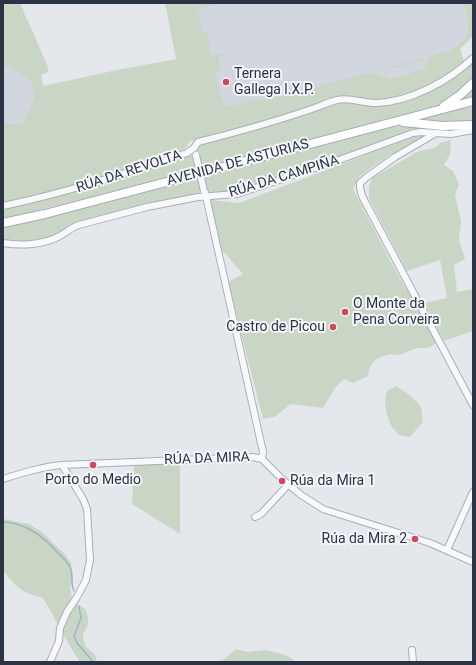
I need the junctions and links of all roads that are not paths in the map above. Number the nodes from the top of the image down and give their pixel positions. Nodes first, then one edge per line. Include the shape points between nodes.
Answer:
1 (473, 58) edge
2 (473, 83) edge
3 (473, 101) edge
4 (431, 112) junction
5 (396, 121) junction
6 (473, 125) edge
7 (473, 130) edge
8 (436, 133) junction
9 (195, 152) junction
10 (205, 193) junction
11 (3, 206) edge
12 (3, 223) edge
13 (3, 243) edge
14 (473, 405) edge
15 (262, 459) junction
16 (62, 465) junction
17 (3, 479) edge
18 (288, 485) junction
19 (473, 492) edge
20 (255, 517) dead end
21 (447, 550) junction
22 (473, 562) edge
23 (412, 650) dead end
24 (50, 662) edge
25 (413, 662) edge

1 - 9 street, RÚA DA REVOLTA via 442,82 426,90 375,103 345,98 326,103 307,111 198,142
2 - 4 main road via 450,103
3 - 4 main road, AVENIDA DE ASTURIAS
4 - 5 main road, AVENIDA DE ASTURIAS
5 - 6 main road via 444,126
5 - 12 main road, AVENIDA DE ASTURIAS
7 - 8 street, RÚA DA CAMPIÑA via 451,134
8 - 10 street, RÚA DA CAMPIÑA via 413,133 237,194 217,196
8 - 14 street via 367,177 360,183 360,188
9 - 10 street, bridge
9 - 11 street, RÚA DA REVOLTA via 63,193
10 - 13 street, RÚA DA CAMPIÑA via 72,227 60,236 39,242
10 - 15 street via 257,422
15 - 16 street, RÚA DA MIRA via 253,456
15 - 18 street, RÚA DA MIRA
16 - 17 street, RÚA DA MIRA
16 - 24 street via 87,509 90,560 86,580 67,612
18 - 20 street via 261,514
18 - 21 street, RÚA DA MIRA via 323,509 430,542
19 - 21 street
21 - 22 street, RÚA DA MIRA
23 - 25 street

